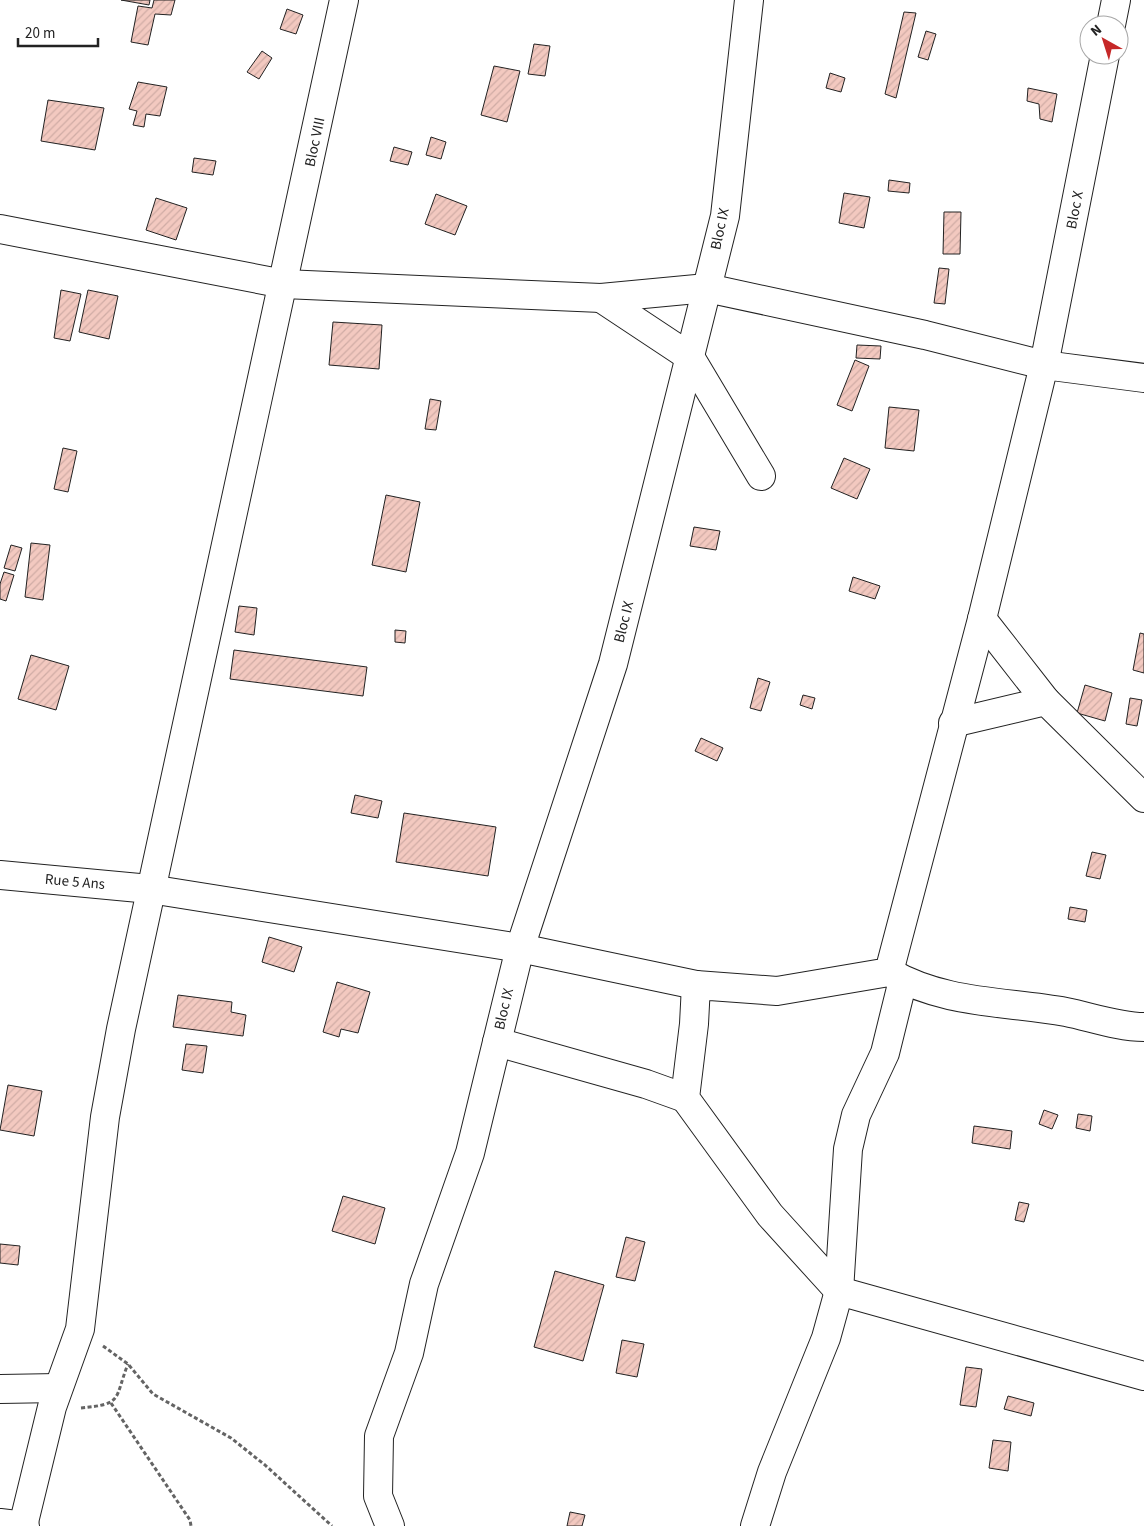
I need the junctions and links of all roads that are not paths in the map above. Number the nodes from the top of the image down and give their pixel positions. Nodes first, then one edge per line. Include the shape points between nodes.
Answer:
1 (344, 0) edge
2 (748, 0) edge
3 (1116, 0) edge
4 (1113, 15) edge
5 (1103, 65) edge
6 (0, 229) edge
7 (284, 284) junction
8 (707, 288) junction
9 (601, 298) junction
10 (690, 357) junction
11 (1044, 365) junction
12 (1144, 378) edge
13 (760, 476) dead end
14 (982, 619) junction
15 (1046, 701) junction
16 (954, 723) junction
17 (1144, 798) edge
18 (0, 875) edge
19 (150, 889) junction
20 (520, 948) junction
21 (896, 976) junction
22 (696, 985) junction
23 (1144, 1028) edge
24 (497, 1042) junction
25 (685, 1098) junction
26 (839, 1291) junction
27 (1144, 1376) edge
28 (0, 1388) edge
29 (58, 1388) junction
30 (0, 1523) edge
31 (24, 1526) edge
32 (390, 1526) edge
33 (755, 1526) edge

1 - 7 street, Bloc VIII
2 - 8 street, Bloc IX via 725,216
3 - 4 street
5 - 11 street, Bloc X
6 - 7 street
7 - 9 street
7 - 19 street, Bloc VIII
8 - 9 street
8 - 10 street, Bloc IX
8 - 11 street via 925,335
9 - 10 street
10 - 13 street
10 - 20 street, Bloc IX via 613,664
11 - 12 street
11 - 14 street, Bloc X
14 - 15 street
14 - 16 street, Bloc X
15 - 16 street
15 - 17 street
16 - 21 street, Bloc X
18 - 19 street, Rue 5 Ans
19 - 20 street, Rue 5 Ans
19 - 29 street, Bloc VIII via 105,1117 80,1329
20 - 22 street, Rue 5 Ans
20 - 24 street, Bloc IX
21 - 22 street, Rue 5 Ans via 869,973 776,991
21 - 23 street via 930,992 1065,1012
21 - 26 street, Bloc X via 884,1053 856,1115 848,1149
22 - 25 street
24 - 25 street, Bloc IX
24 - 32 street via 470,1153 424,1284 409,1353 379,1436 378,1496
25 - 26 street via 770,1215
26 - 27 street
26 - 33 street, Bloc X via 826,1338 772,1472
28 - 29 street
29 - 31 street, Bloc VIII
30 - 31 street

